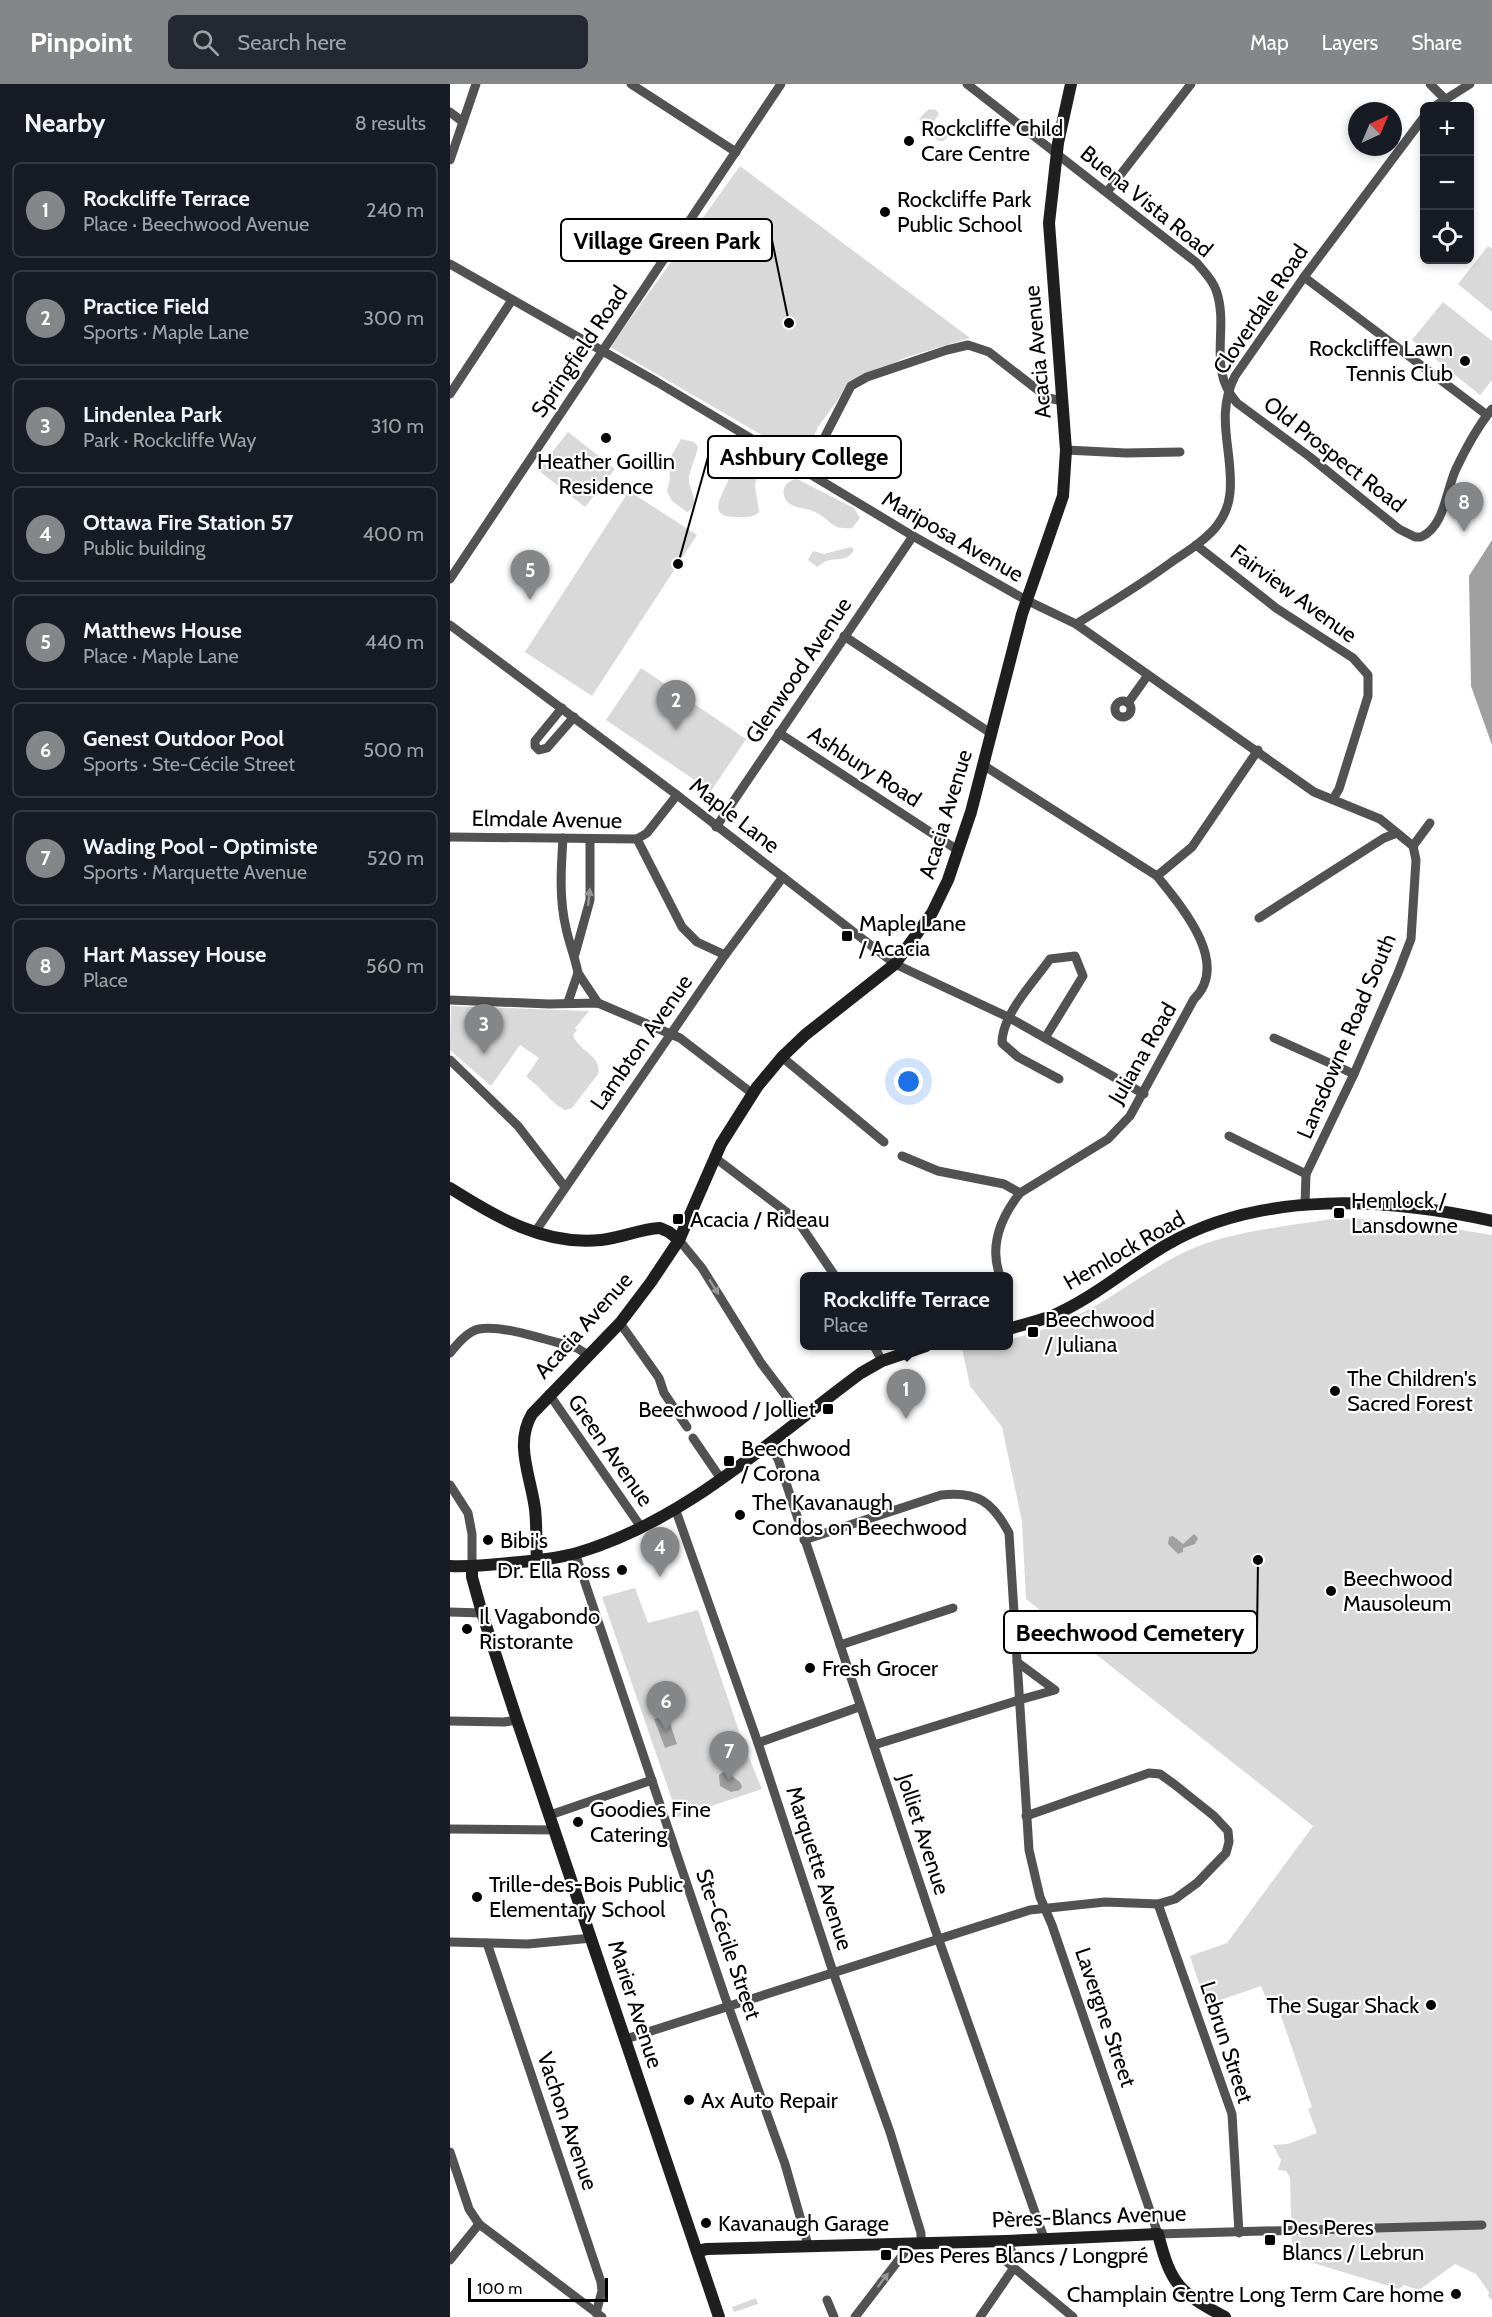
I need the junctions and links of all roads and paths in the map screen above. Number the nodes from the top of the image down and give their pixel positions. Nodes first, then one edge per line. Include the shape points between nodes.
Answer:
1 (476, 84) edge
2 (631, 84) edge
3 (781, 84) edge
4 (967, 84) edge
5 (1071, 84) edge
6 (1191, 84) edge
7 (1430, 84) edge
8 (1470, 84) edge
9 (1444, 99) junction
10 (1440, 102) edge
11 (450, 112) edge
12 (463, 122) junction
13 (1420, 124) edge
14 (736, 152) junction
15 (1057, 154) junction
16 (450, 160) edge
17 (1107, 192) junction
18 (450, 264) edge
19 (1304, 277) junction
20 (512, 300) junction
21 (601, 352) junction
22 (1227, 392) junction
23 (450, 394) edge
24 (1063, 401) junction
25 (1490, 412) edge
26 (1066, 450) junction
27 (1180, 452) dead end
28 (806, 473) junction
29 (913, 536) junction
30 (1196, 545) junction
31 (450, 579) edge
32 (1026, 600) junction
33 (1076, 624) junction
34 (450, 625) edge
35 (844, 636) junction
36 (1148, 675) junction
37 (1128, 703) dead end
38 (562, 708) junction
39 (574, 717) junction
40 (779, 733) junction
41 (992, 734) junction
42 (1258, 750) junction
43 (983, 765) junction
44 (677, 795) junction
45 (1333, 800) junction
46 (1430, 823) dead end
47 (716, 827) junction
48 (1397, 833) junction
49 (450, 837) edge
50 (563, 838) junction
51 (590, 838) junction
52 (637, 839) junction
53 (1413, 846) junction
54 (959, 851) junction
55 (1157, 876) junction
56 (783, 877) junction
57 (1259, 918) dead end
58 (574, 954) junction
59 (725, 955) junction
60 (895, 964) junction
61 (578, 973) junction
62 (450, 1000) edge
63 (568, 1002) junction
64 (598, 1003) junction
65 (1008, 1017) junction
66 (671, 1034) junction
67 (1045, 1038) junction
68 (1274, 1038) dead end
69 (783, 1057) junction
70 (450, 1060) edge
71 (1354, 1074) junction
72 (1059, 1079) dead end
73 (753, 1094) junction
74 (1144, 1094) junction
75 (1228, 1136) dead end
76 (884, 1142) dead end
77 (902, 1156) dead end
78 (714, 1157) junction
79 (1306, 1174) junction
80 (565, 1187) junction
81 (450, 1188) edge
82 (1020, 1193) junction
83 (1305, 1204) junction
84 (1492, 1221) edge
85 (535, 1232) junction
86 (679, 1240) junction
87 (832, 1272) edge
88 (998, 1272) edge
89 (620, 1323) junction
90 (1013, 1328) edge
91 (876, 1350) edge
92 (914, 1350) edge
93 (450, 1353) edge
94 (588, 1355) junction
95 (882, 1361) junction
96 (549, 1394) junction
97 (802, 1417) junction
98 (687, 1427) dead end
99 (693, 1438) dead end
100 (768, 1443) junction
101 (721, 1479) junction
102 (450, 1485) edge
103 (675, 1508) junction
104 (641, 1527) junction
105 (804, 1540) junction
106 (575, 1553) junction
107 (537, 1561) junction
108 (450, 1566) edge
109 (472, 1567) junction
110 (953, 1608) dead end
111 (450, 1612) edge
112 (482, 1613) junction
113 (840, 1645) junction
114 (1017, 1662) junction
115 (1019, 1700) junction
116 (859, 1707) junction
117 (517, 1720) junction
118 (450, 1721) edge
119 (758, 1743) junction
120 (874, 1745) junction
121 (652, 1780) junction
122 (550, 1815) junction
123 (1026, 1816) junction
124 (450, 1829) edge
125 (554, 1830) junction
126 (1158, 1904) junction
127 (1047, 1909) junction
128 (592, 1938) junction
129 (939, 1938) junction
130 (450, 1942) edge
131 (487, 1943) junction
132 (833, 1972) junction
133 (729, 2006) junction
134 (626, 2039) junction
135 (450, 2152) edge
136 (479, 2224) junction
137 (1482, 2225) dead end
138 (1239, 2233) junction
139 (1158, 2234) junction
140 (1044, 2238) junction
141 (1006, 2241) junction
142 (908, 2242) junction
143 (921, 2242) junction
144 (808, 2245) junction
145 (697, 2251) junction
146 (452, 2255) edge
147 (1013, 2269) junction
148 (827, 2300) dead end
149 (599, 2315) edge
150 (719, 2317) edge
151 (834, 2317) edge
152 (855, 2317) edge
153 (980, 2317) edge
154 (1073, 2317) edge
155 (1225, 2317) edge

1 - 12 street
2 - 14 street
3 - 14 street, Springfield Road
4 - 15 street, Buena Vista Road
5 - 15 street, Acacia Avenue
6 - 17 street
7 - 9 street
8 - 9 street
9 - 10 street
11 - 12 street
12 - 16 street
13 - 19 street, Cloverdale Road
14 - 21 street, Springfield Road
15 - 17 street, Buena Vista Road
15 - 24 street, Acacia Avenue via 1049,223
17 - 22 street, Buena Vista Road via 1197,263 1210,279 1219,309 1220,367
18 - 20 street, Mariposa Avenue
19 - 22 street, Cloverdale Road
19 - 25 street
20 - 21 street, Mariposa Avenue
20 - 23 street
21 - 28 street, Mariposa Avenue
21 - 31 street, Springfield Road
22 - 25 street, Old Prospect Road via 1392,525 1415,537 1424,536 1437,522 1455,471
22 - 30 street, Cloverdale Road via 1224,416 1230,494 1224,515
24 - 26 street, Acacia Avenue
24 - 28 street via 1048,398 989,352 968,345 947,350 851,386
26 - 27 street
26 - 32 street, Acacia Avenue via 1063,496
28 - 29 street, Mariposa Avenue
29 - 32 street, Mariposa Avenue
29 - 35 street, Glenwood Avenue
30 - 33 street, Cloverdale Road
30 - 45 street, Fairview Avenue via 1276,608 1353,658 1368,675 1368,696
32 - 33 street, Mariposa Avenue
32 - 41 street, Acacia Avenue
33 - 36 street, Mariposa Avenue
34 - 38 street, Maple Lane
35 - 40 street, Glenwood Avenue
35 - 41 street
36 - 37 street
36 - 42 street, Mariposa Avenue
38 - 39 street, Maple Lane
38 - 39 street via 535,741 539,750 547,748
39 - 44 street, Maple Lane
40 - 47 street, Glenwood Avenue
40 - 54 street, Ashbury Road
41 - 43 street, Acacia Avenue
42 - 45 street, Mariposa Avenue via 1314,792
42 - 55 street via 1192,847
43 - 54 street, Acacia Avenue
43 - 55 street
44 - 47 street, Maple Lane
44 - 52 street via 647,834
45 - 48 street, Mariposa Avenue via 1372,815
46 - 53 street
47 - 56 street, Maple Lane
48 - 53 street
48 - 57 street
49 - 50 street, Elmdale Avenue
50 - 51 street, Elmdale Avenue
50 - 58 street via 562,894
51 - 52 street, Elmdale Avenue
58 -> 51 street via 590,900
52 - 59 street, Elmdale Avenue via 682,927 697,942
53 - 71 street, Lansdowne Road South via 1416,860 1411,939
54 - 60 street, Acacia Avenue via 932,913
55 - 74 street, Juliana Road via 1202,942 1207,975
56 - 59 street, Lambton Avenue
56 - 60 street, Maple Lane
58 - 61 street
59 - 66 street, Lambton Avenue
60 - 65 street, Maple Lane
60 - 69 street, Acacia Avenue
61 - 63 street
61 - 64 street
62 - 63 street
63 - 64 street
64 - 66 street
65 - 67 street, Maple Lane
65 - 67 street via 1050,959 1075,956 1083,976
65 - 72 street via 1002,1043 1018,1057
66 - 73 street
66 - 80 street, Lambton Avenue
67 - 74 street, Maple Lane
68 - 71 street
69 - 73 street, Acacia Avenue
69 - 76 street
70 - 80 street via 518,1126
71 - 79 street, Lansdowne Road South
73 - 78 street, Acacia Avenue
74 - 82 street, Juliana Road via 1108,1139
75 - 79 street
77 - 82 street via 938,1171 1004,1184
78 - 86 street, Acacia Avenue
78 - 87 street via 797,1220
79 - 83 street, Lansdowne Road South
80 - 85 street, Lambton Avenue
81 - 85 street via 502,1219
82 - 88 street, Juliana Road via 997,1237 995,1263
83 - 84 street, Hemlock Road via 1378,1205
83 - 90 street, Hemlock Road via 1269,1209 1205,1227 1170,1243 1081,1301 1052,1316
85 - 86 street via 584,1241 614,1239 660,1228
86 - 89 street, Acacia Avenue
86 -> 97 street
89 - 94 street, Acacia Avenue
89 - 98 street
91 - 95 street
92 - 95 street
93 - 94 street via 478,1329 500,1329 577,1348
94 - 96 street, Acacia Avenue
95 - 97 street
96 - 104 street, Green Avenue
96 - 107 street, Acacia Avenue via 527,1422 523,1440 535,1507
97 - 100 street
99 - 101 street
100 - 101 street
100 - 105 street, Jolliet Avenue via 778,1459
101 - 103 street
102 - 109 street via 468,1513
103 - 104 street
103 - 119 street, Marquette Avenue
104 - 106 street
105 - 113 street, Jolliet Avenue
105 - 114 street, Lavergne Street via 941,1495 960,1493 982,1499 999,1514 1009,1533
106 - 107 street
106 - 121 street, Ste-Cécile Street
107 - 109 street
108 - 109 street
109 - 112 street, Marier Avenue
110 - 113 street
111 - 112 street
112 - 117 street, Marier Avenue
113 - 116 street, Jolliet Avenue
114 - 115 street, Lavergne Street
114 - 115 street via 1055,1690
115 - 120 street
115 - 123 street, Lavergne Street
116 - 119 street
116 - 120 street, Jolliet Avenue
117 - 118 street
117 - 122 street, Marier Avenue
119 - 132 street, Marquette Avenue
120 - 129 street, Jolliet Avenue
121 - 122 street
121 - 133 street, Ste-Cécile Street
122 - 125 street, Marier Avenue
123 - 126 street via 1149,1773 1160,1774 1214,1816 1228,1831 1229,1842 1226,1853 1197,1883 1175,1899
123 - 127 street, Lavergne Street via 1029,1850 1040,1897
124 - 125 street
125 - 128 street, Marier Avenue
126 - 127 street via 1105,1902
126 - 138 street, Lebrun Street via 1232,2114
127 - 129 street via 1030,1910
127 - 139 street, Lavergne Street
128 - 131 street
128 - 134 street, Marier Avenue
129 - 132 street
129 - 140 street, Jolliet Avenue
130 - 131 street
131 - 149 street, Vachon Avenue via 601,2282
132 - 133 street
132 - 143 street, Marquette Avenue via 890,2132
133 - 134 street
133 - 144 street, Ste-Cécile Street via 785,2164
134 - 145 street, Marier Avenue
135 - 136 street via 469,2209
136 - 146 street
136 - 149 street
137 - 138 street, Pères-Blancs Avenue
138 - 139 street, Pères-Blancs Avenue
139 - 140 street, Pères-Blancs Avenue
139 - 155 street, Lavergne Street via 1170,2273 1183,2291
140 - 141 street, Pères-Blancs Avenue
141 - 143 street, Pères-Blancs Avenue
141 - 147 street via 1001,2250
142 - 143 street, Pères-Blancs Avenue
142 - 144 street, Pères-Blancs Avenue
152 -> 142 street via 904,2253
144 - 145 street, Pères-Blancs Avenue
145 - 150 street, Marier Avenue
147 - 153 street
147 - 154 street
148 - 151 street

